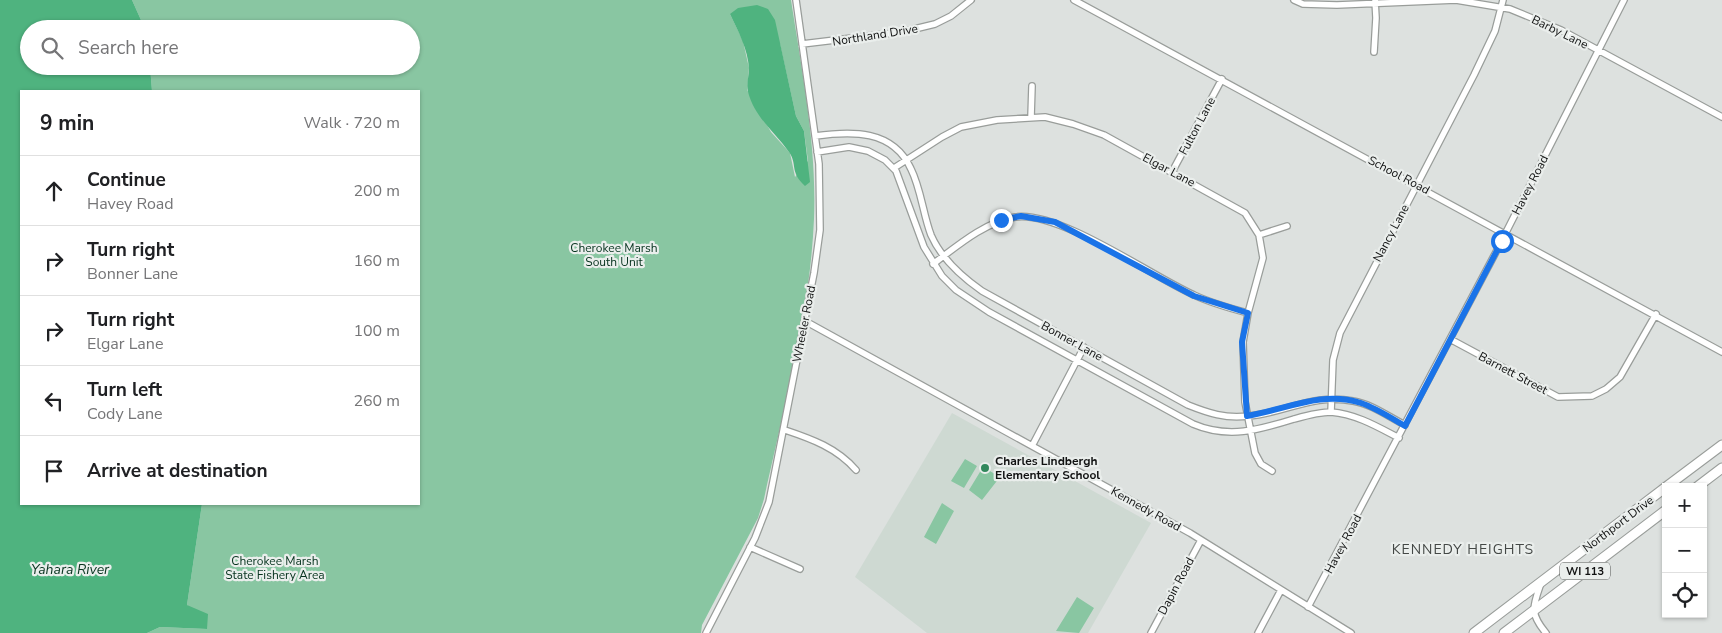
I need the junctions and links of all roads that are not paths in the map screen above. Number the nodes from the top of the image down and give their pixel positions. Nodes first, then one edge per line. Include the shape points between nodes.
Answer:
1 (796, 0) edge
2 (971, 0) edge
3 (1074, 0) edge
4 (1294, 0) edge
5 (1504, 0) edge
6 (1624, 0) edge
7 (1375, 1) edge
8 (1502, 7) junction
9 (802, 44) junction
10 (1598, 51) junction
11 (1374, 52) dead end
12 (1222, 79) junction
13 (1032, 86) dead end
14 (1031, 117) junction
15 (1722, 117) edge
16 (815, 136) junction
17 (817, 152) junction
18 (906, 160) junction
19 (894, 168) junction
20 (1172, 172) junction
21 (1417, 185) junction
22 (1287, 226) dead end
23 (1506, 233) junction
24 (1259, 234) junction
25 (944, 255) junction
26 (933, 264) junction
27 (1248, 313) junction
28 (1656, 314) junction
29 (805, 321) junction
30 (1450, 339) junction
31 (1084, 347) junction
32 (1722, 352) edge
33 (1078, 360) junction
34 (1331, 399) junction
35 (1331, 412) junction
36 (1247, 416) junction
37 (1405, 426) junction
38 (784, 430) junction
39 (1251, 432) junction
40 (1399, 438) junction
41 (1722, 445) edge
42 (1032, 446) junction
43 (1722, 468) edge
44 (856, 470) dead end
45 (1272, 471) dead end
46 (1671, 483) edge
47 (1702, 483) edge
48 (1662, 490) edge
49 (1662, 513) edge
50 (1201, 540) junction
51 (750, 547) junction
52 (800, 570) dead end
53 (1542, 581) junction
54 (1281, 590) junction
55 (1308, 607) junction
56 (1533, 611) junction
57 (706, 633) edge
58 (1151, 633) edge
59 (1258, 633) edge
60 (1351, 633) edge
61 (1474, 633) edge
62 (1504, 633) edge
63 (1546, 633) edge

1 - 9 street, Wheeler Road
2 - 9 street, Northland Drive via 935,24 902,32
3 - 12 street, School Road
4 - 7 street, Barby Lane via 1303,4
5 - 8 street, Nancy Lane
6 - 10 street, Havey Road
7 - 8 street, Barby Lane via 1456,0
7 - 11 street
8 - 10 street, Barby Lane via 1552,26
8 - 21 street, Nancy Lane via 1495,31
9 - 16 street, Wheeler Road
10 - 15 street, Barby Lane
10 - 23 street, Havey Road
12 - 20 street, Fulton Lane
12 - 21 street, School Road
13 - 14 street
14 - 18 street, Elgar Lane via 961,127
14 - 20 street, Elgar Lane via 1092,130
16 - 17 street, Wheeler Road
16 - 18 street, Bonner Lane via 857,132 870,135 894,148
17 - 19 street via 857,148 877,155
17 - 29 street, Wheeler Road via 820,230
18 - 19 street, Elgar Lane
18 - 25 street, Bonner Lane via 932,236
19 - 26 street, Bonner Lane via 915,227
20 - 24 street, Elgar Lane via 1245,213
21 - 23 street, School Road
21 - 34 street, Nancy Lane via 1340,333 1333,360
22 - 24 street
23 - 28 street, School Road
23 - 30 street, Havey Road
24 - 27 street, Elgar Lane via 1262,266
25 - 26 street
25 - 27 street via 1001,220 1021,216 1044,219 1067,227 1194,296
25 - 31 street, Bonner Lane via 956,270 982,291
26 - 33 street, Bonner Lane via 967,299
27 - 36 street, Elgar Lane via 1242,342
28 - 30 street, Barnett Street via 1620,377 1592,396 1569,398 1552,394
28 - 32 street, School Road
29 - 38 street, Wheeler Road
29 - 42 street, Kennedy Road
30 - 37 street, Havey Road
31 - 33 street
31 - 36 street, Bonner Lane via 1188,405 1218,415
33 - 39 street, Bonner Lane via 1205,429
33 - 42 street
34 - 35 street, Nancy Lane
34 - 36 street, Bonner Lane
34 - 37 street, Bonner Lane via 1361,403
35 - 39 street, Bonner Lane via 1304,416
35 - 40 street, Bonner Lane via 1371,423
36 - 39 street, Elgar Lane
37 - 40 street, Havey Road
38 - 44 street via 836,452
38 - 51 street, Wheeler Road via 769,502
39 - 45 street, Elgar Lane via 1258,461
40 - 55 street, Havey Road
41 - 46 main road, Northport Drive / WI 113
42 - 50 street, Kennedy Road
43 - 47 main road
48 - 53 main road, Northport Drive / WI 113
49 - 56 main road, Northport Drive / WI 113
50 - 54 street, Kennedy Road
50 - 58 street, Dapin Road
51 - 52 street
51 - 57 street, Wheeler Road
53 - 56 street
53 - 61 main road, Northport Drive / WI 113
54 - 55 street, Kennedy Road
54 - 59 street
55 - 60 street, Kennedy Road
56 - 62 main road, Northport Drive / WI 113
56 - 63 street

